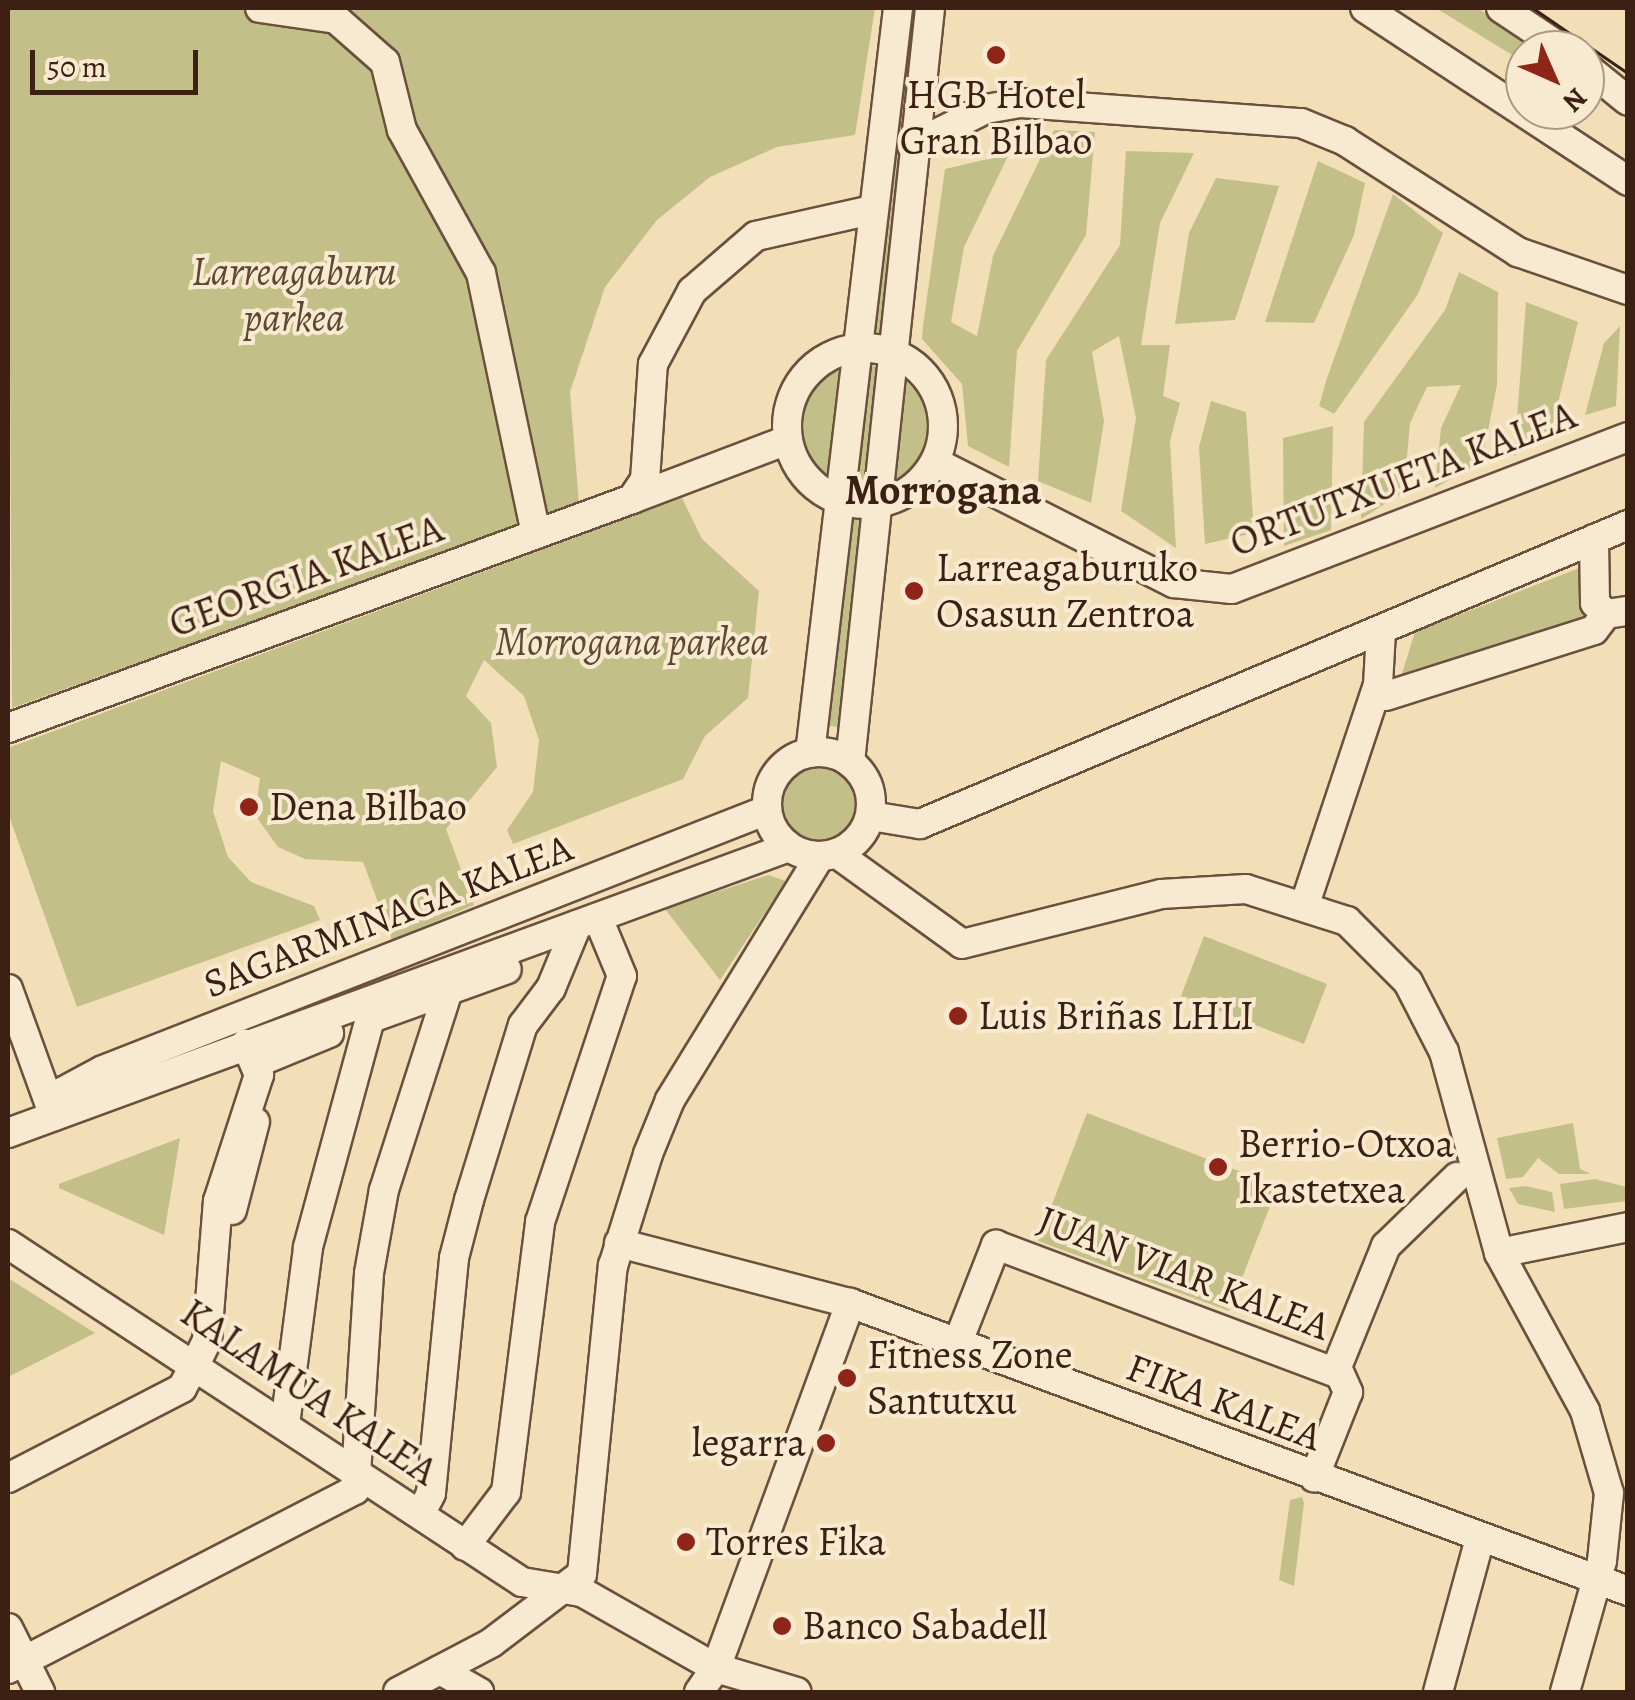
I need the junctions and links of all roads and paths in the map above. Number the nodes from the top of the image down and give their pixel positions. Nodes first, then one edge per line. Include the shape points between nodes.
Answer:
1 (260, 8) edge
2 (898, 8) edge
3 (930, 8) edge
4 (1365, 8) edge
5 (1502, 8) edge
6 (1534, 30) edge
7 (1605, 82) edge
8 (1628, 100) edge
9 (912, 146) junction
10 (1628, 182) edge
11 (871, 210) junction
12 (1628, 290) edge
13 (857, 347) junction
14 (890, 353) junction
15 (1628, 436) edge
16 (785, 440) junction
17 (935, 462) junction
18 (645, 469) junction
19 (676, 483) junction
20 (632, 499) junction
21 (838, 499) junction
22 (872, 502) junction
23 (1628, 525) edge
24 (536, 534) junction
25 (1594, 539) junction
26 (1617, 612) edge
27 (1381, 632) junction
28 (1386, 696) dead end
29 (8, 728) edge
30 (810, 753) junction
31 (850, 762) junction
32 (768, 810) junction
33 (870, 816) junction
34 (789, 847) junction
35 (828, 854) junction
36 (1306, 901) junction
37 (585, 933) junction
38 (8, 989) edge
39 (448, 1000) junction
40 (370, 1019) junction
41 (254, 1061) junction
42 (54, 1116) junction
43 (8, 1134) edge
44 (1457, 1177) dead end
45 (1628, 1227) edge
46 (619, 1243) junction
47 (8, 1244) edge
48 (1499, 1254) junction
49 (850, 1303) junction
50 (956, 1347) junction
51 (200, 1352) junction
52 (1335, 1372) junction
53 (285, 1425) junction
54 (361, 1472) junction
55 (8, 1478) edge
56 (1314, 1478) junction
57 (426, 1503) junction
58 (1479, 1542) junction
59 (466, 1546) junction
60 (590, 1552) junction
61 (1596, 1581) junction
62 (572, 1589) junction
63 (1628, 1591) edge
64 (8, 1628) edge
65 (645, 1630) junction
66 (16, 1665) edge
67 (716, 1668) junction
68 (440, 1670) junction
69 (40, 1692) edge
70 (398, 1692) edge
71 (480, 1692) edge
72 (699, 1692) edge
73 (797, 1692) edge
74 (1438, 1692) edge
75 (1565, 1692) edge

1 - 24 street via 336,19 384,62 402,130 481,273
2 - 11 street
3 - 9 street
4 - 10 street
5 - 6 street
7 - 8 street
9 - 12 street via 986,109 1020,103 1301,123 1345,141 1518,252
9 - 14 street
11 - 13 street
11 - 18 street via 756,236 692,291 654,364
13 - 14 street
13 - 16 street via 798,386
13 - 21 street
14 - 17 street via 939,396 946,418
14 - 22 street
15 - 17 street, ORTUTXUETA KALEA via 1232,589 1174,583
16 - 19 street, GEORGIA KALEA
16 - 21 street via 811,484
17 - 22 street via 908,491
18 - 19 street
18 - 20 street
19 - 20 street, GEORGIA KALEA
20 - 24 street, GEORGIA KALEA
21 - 22 street
21 - 30 street
22 - 31 street
23 - 25 street
24 - 29 street, GEORGIA KALEA
25 - 26 street via 1596,602
25 - 27 street
26 - 28 street via 1594,630
27 - 33 street via 1188,703 920,824
27 - 36 street via 1378,685
30 - 31 street
30 - 32 street via 782,767
31 - 33 street via 868,786
32 - 34 street
32 - 42 street, SAGARMINAGA KALEA via 103,1070 60,1092
33 - 35 street
34 - 35 street
34 - 37 street, SAGARMINAGA KALEA
35 - 36 street via 962,944 1161,894 1246,890
35 - 46 street via 670,1100
36 - 48 street via 1364,935 1423,1002
37 - 39 street
37 - 41 street, SAGARMINAGA KALEA
37 - 57 street via 535,1009 454,1258
37 - 59 street via 622,976 540,1222 506,1492
38 - 42 street
39 - 40 street
39 - 54 street via 384,1190 369,1273
40 - 41 street
40 - 53 street via 308,1247
41 - 42 street, SAGARMINAGA KALEA
41 - 51 street via 218,1202
42 - 43 street, SAGARMINAGA KALEA
44 - 52 street, JUAN VIAR KALEA via 1386,1246
45 - 48 street
46 - 49 street, FIKA KALEA
46 - 60 street
47 - 51 street, KALAMUA KALEA
48 - 61 street via 1600,1456 1610,1514
49 - 50 street, FIKA KALEA
49 - 67 street
50 - 52 street, JUAN VIAR KALEA via 996,1245
50 - 56 street, FIKA KALEA
51 - 53 street, KALAMUA KALEA
51 - 55 street via 182,1388
52 - 56 street, JUAN VIAR KALEA via 1348,1392
53 - 54 street, KALAMUA KALEA
54 - 57 street, KALAMUA KALEA
54 - 66 street via 350,1498
56 - 58 street, FIKA KALEA
57 - 59 street, KALAMUA KALEA
58 - 61 street, FIKA KALEA
58 - 74 street
59 - 62 street, KALAMUA KALEA via 522,1582
60 - 62 street
60 - 65 street
61 - 63 street, FIKA KALEA
61 - 75 street
62 - 65 street
62 - 68 street
64 - 66 street
65 - 67 street
66 - 69 street
67 - 72 street
67 - 73 street
68 - 70 street
68 - 71 street

